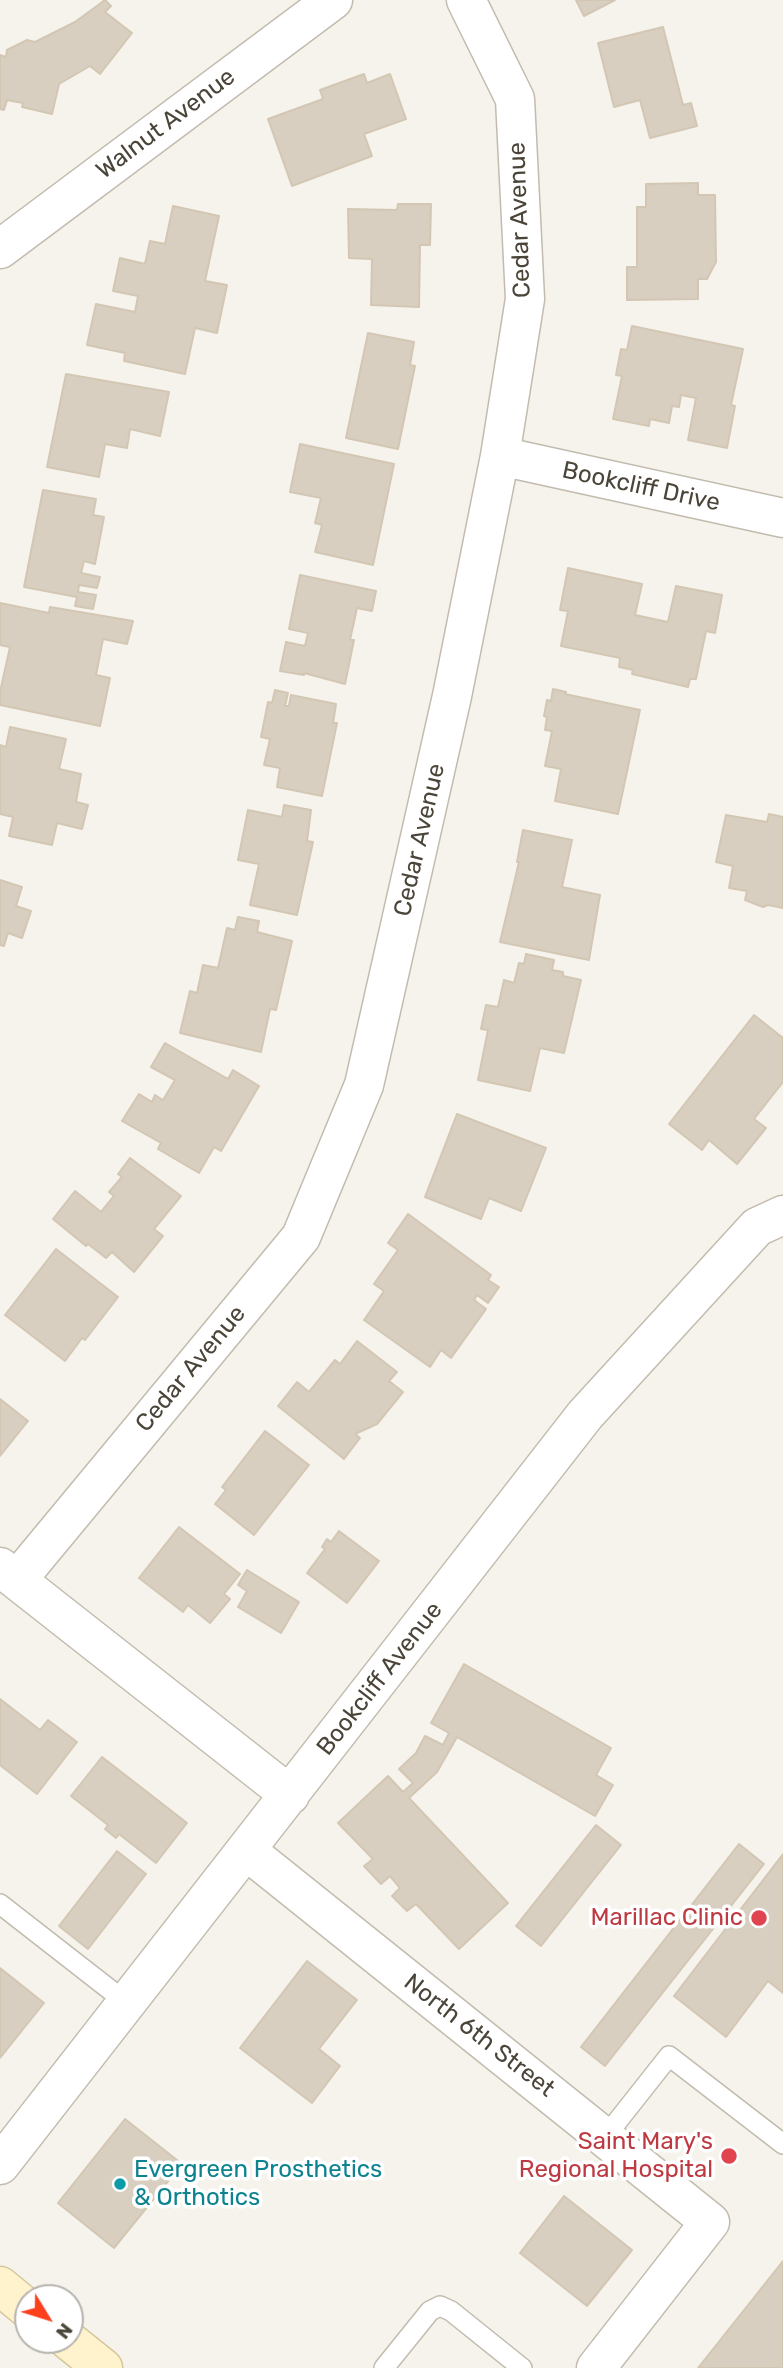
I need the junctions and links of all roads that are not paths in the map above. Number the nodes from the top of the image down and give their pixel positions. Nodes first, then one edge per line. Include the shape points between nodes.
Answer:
1 (333, 0) edge
2 (466, 0) edge
3 (0, 249) edge
4 (500, 456) junction
5 (783, 518) edge
6 (783, 1215) edge
7 (8, 1574) edge
8 (290, 1795) junction
9 (247, 1851) junction
10 (0, 1904) edge
11 (127, 2003) junction
12 (605, 2137) junction
13 (783, 2144) edge
14 (0, 2165) edge
15 (0, 2287) edge
16 (14, 2298) edge
17 (84, 2353) edge
18 (388, 2367) edge
19 (103, 2368) edge
20 (522, 2368) edge
21 (596, 2368) edge

1 - 3 street, Walnut Avenue
2 - 4 street, Cedar Avenue via 515,99 526,299
4 - 5 street, Bookcliff Drive
4 - 7 street, Cedar Avenue via 452,696 364,1085 301,1237
6 - 8 street, Bookcliff Avenue via 757,1227 585,1415
7 - 8 street
8 - 9 street, Bookcliff Avenue
9 - 11 street, Bookcliff Avenue
9 - 12 street, North 6th Street
10 - 11 lane
11 - 14 street, Bookcliff Avenue
12 - 13 lane via 669,2056
12 - 21 street, North 6th Street via 710,2221
15 - 16 main road
17 - 19 main road
18 - 20 lane via 430,2311 440,2306

